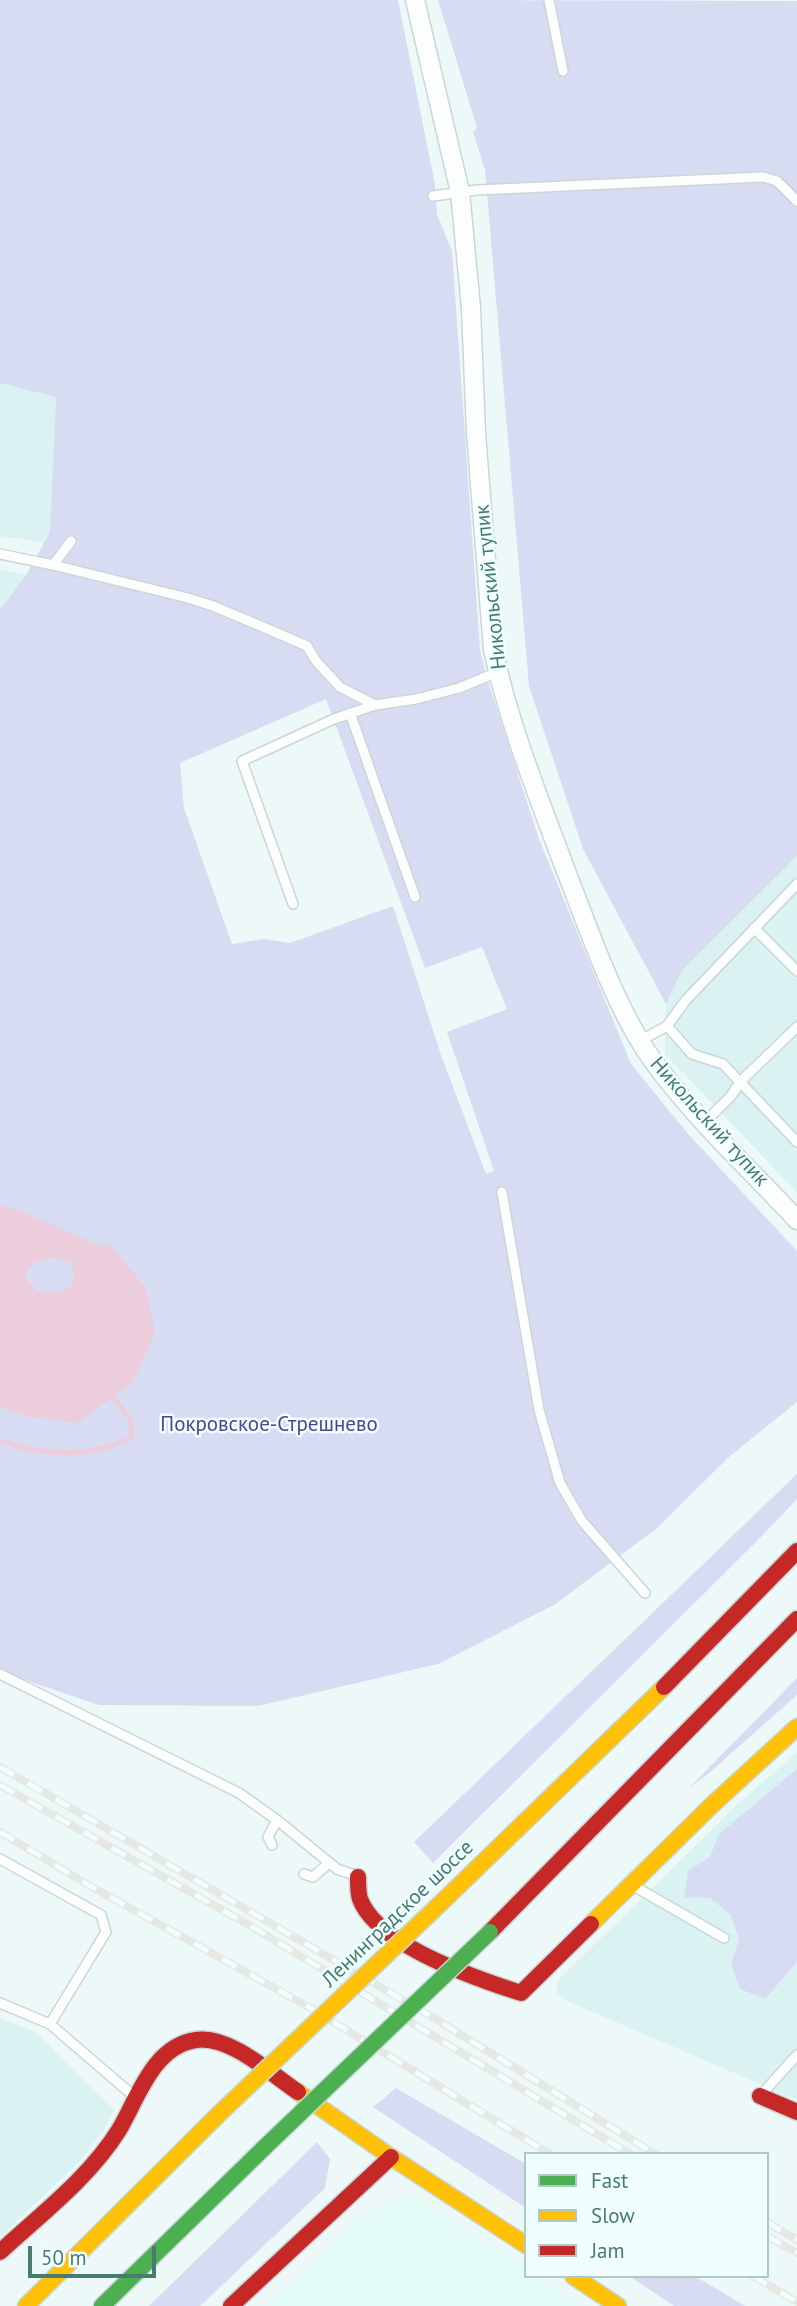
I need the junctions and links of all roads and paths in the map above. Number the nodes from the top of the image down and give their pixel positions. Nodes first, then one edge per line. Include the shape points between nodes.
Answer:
1 (415, 0) edge
2 (549, 0) edge
3 (563, 71) dead end
4 (460, 192) junction
5 (433, 196) dead end
6 (797, 201) edge
7 (71, 541) dead end
8 (0, 554) edge
9 (53, 565) junction
10 (498, 672) junction
11 (374, 705) junction
12 (350, 713) junction
13 (797, 884) edge
14 (415, 897) dead end
15 (293, 904) dead end
16 (754, 929) junction
17 (797, 971) edge
18 (667, 1026) junction
19 (797, 1027) edge
20 (640, 1041) junction
21 (740, 1082) junction
22 (705, 1122) junction
23 (797, 1142) edge
24 (502, 1192) dead end
25 (797, 1220) edge
26 (797, 1551) edge
27 (645, 1593) dead end
28 (797, 1619) edge
29 (0, 1674) edge
30 (797, 1727) edge
31 (277, 1821) junction
32 (272, 1845) dead end
33 (0, 1859) edge
34 (329, 1863) junction
35 (304, 1874) dead end
36 (358, 1877) joint
37 (631, 1884) junction
38 (724, 1938) dead end
39 (0, 2003) edge
40 (50, 2024) junction
41 (797, 2055) edge
42 (760, 2096) joint
43 (137, 2099) junction
44 (797, 2112) edge
45 (391, 2157) junction
46 (524, 2244) edge
47 (0, 2252) edge
48 (576, 2278) edge
49 (26, 2306) edge
50 (102, 2306) edge
51 (231, 2306) edge
52 (618, 2306) edge

1 - 4 street, Никольский тупик
2 - 3 lane
4 - 5 lane
4 - 6 lane via 763,177 777,181
4 - 10 street, Никольский тупик
7 - 9 lane
8 - 9 lane
9 - 11 lane via 188,598 282,635 307,646 340,687
10 - 11 lane via 459,688
10 - 20 street, Никольский тупик via 528,771 583,916
11 - 12 lane
12 - 14 lane
12 - 15 lane via 242,761
13 - 16 lane
16 - 17 lane
16 - 18 lane via 685,1000
18 - 20 lane
18 - 21 lane via 692,1054 723,1064
19 - 21 lane
20 - 22 street, Никольский тупик
21 - 22 lane via 732,1097
21 - 23 lane
22 - 25 street, Никольский тупик
24 - 27 lane via 539,1410 560,1483 582,1521
26 - 49 main road, Ленинградское шоссе, bridge via 661,1690
28 - 50 main road, bridge via 490,1932
29 - 31 lane via 239,1793
30 - 37 main road
31 - 32 lane via 268,1837
31 - 34 lane
33 - 40 lane via 101,1915 106,1932
34 - 35 lane via 313,1877
34 - 36 lane
36 - 37 main road via 361,1902 384,1931 487,1983 521,1993
37 - 38 lane
39 - 40 lane
40 - 43 lane
41 - 42 lane
42 - 44 main road
43 - 45 main road via 172,2049 196,2040 223,2042
43 - 47 main road via 93,2165
45 - 46 main road
45 - 51 main road
48 - 52 main road

